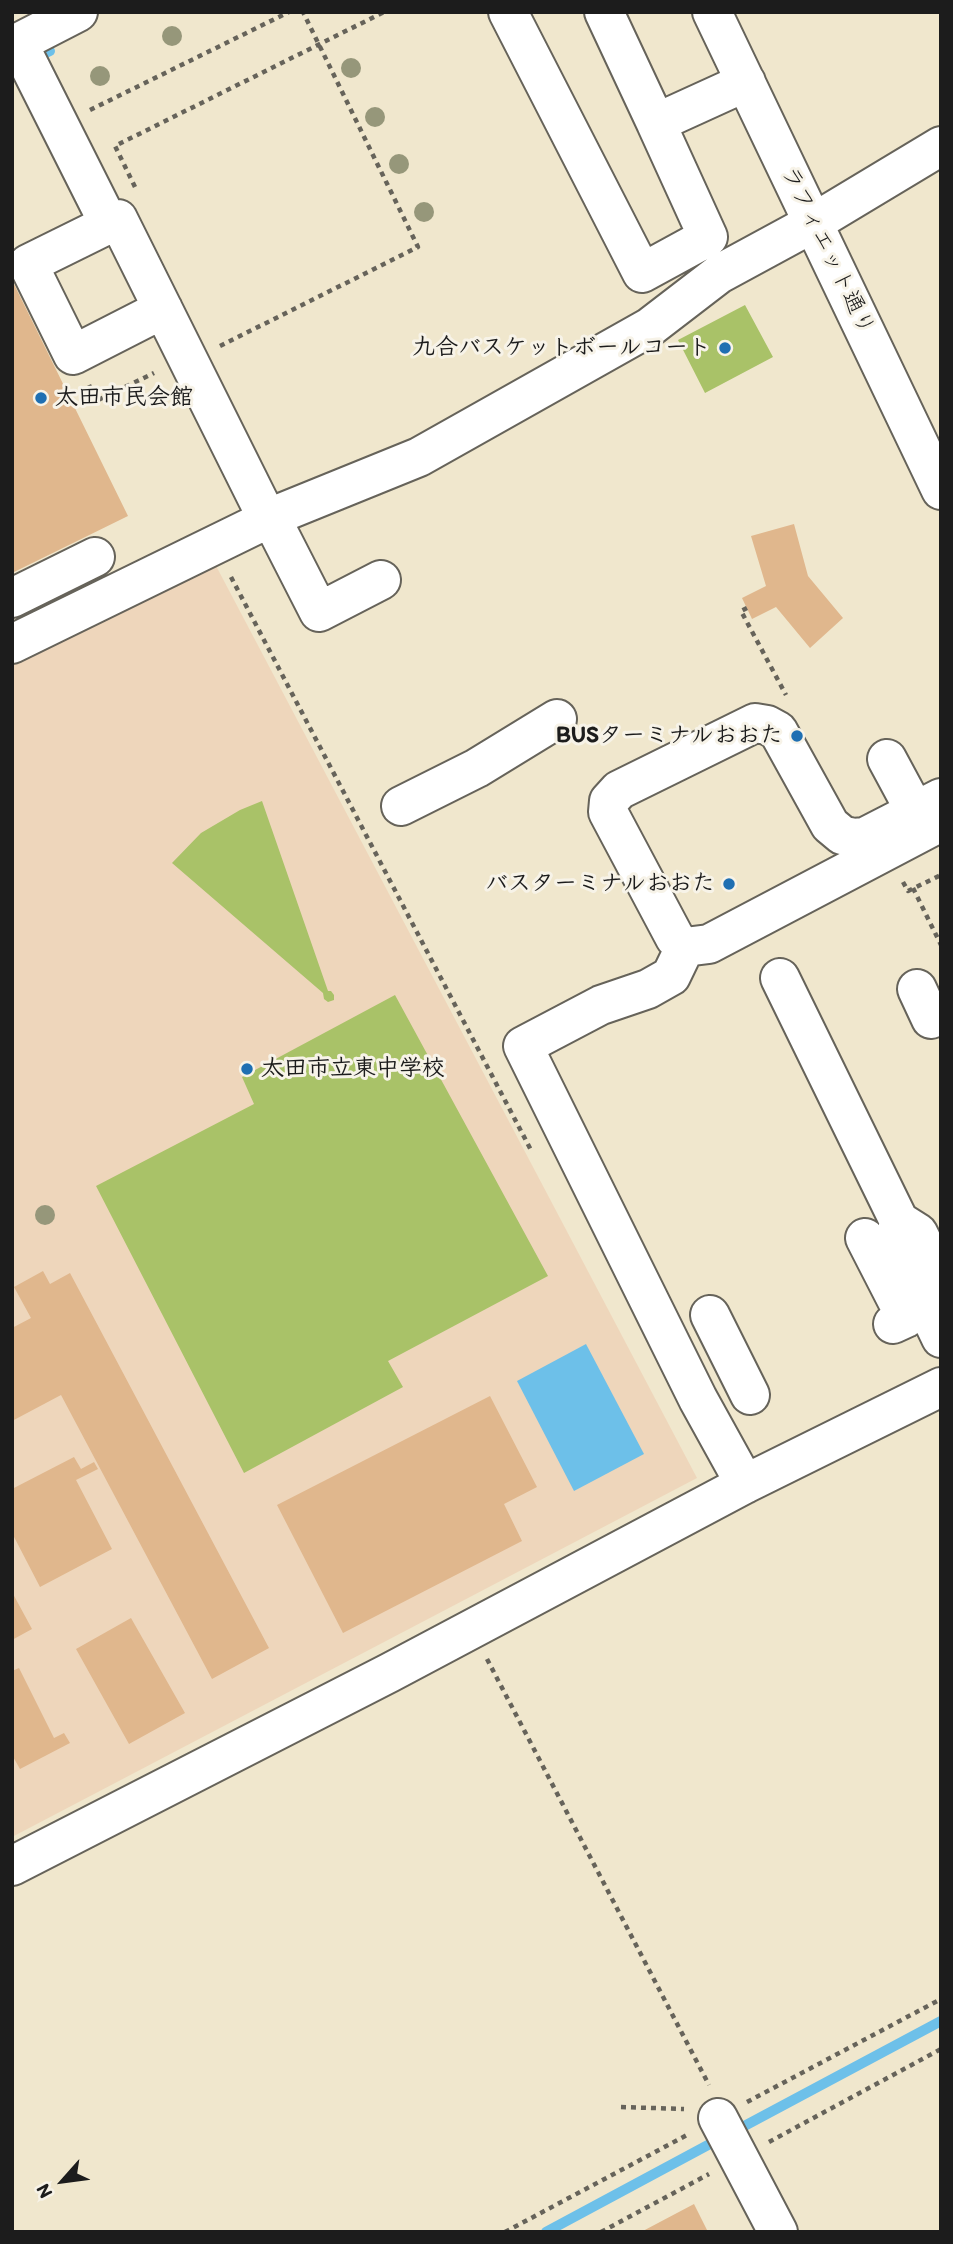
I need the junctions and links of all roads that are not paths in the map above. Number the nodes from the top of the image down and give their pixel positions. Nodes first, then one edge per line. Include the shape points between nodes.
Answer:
1 (78, 12) edge
2 (508, 12) edge
3 (604, 12) edge
4 (712, 12) edge
5 (15, 44) edge
6 (746, 82) junction
7 (656, 123) junction
8 (941, 146) edge
9 (813, 223) junction
10 (108, 224) junction
11 (163, 309) junction
12 (941, 490) edge
13 (270, 519) junction
14 (95, 557) dead end
15 (381, 580) dead end
16 (12, 598) edge
17 (12, 644) edge
18 (557, 719) dead end
19 (887, 759) dead end
20 (401, 806) dead end
21 (932, 810) edge
22 (685, 947) junction
23 (780, 978) dead end
24 (899, 1222) junction
25 (865, 1238) dead end
26 (941, 1279) edge
27 (710, 1315) dead end
28 (893, 1324) dead end
29 (941, 1338) edge
30 (941, 1387) edge
31 (750, 1395) dead end
32 (745, 1483) junction
33 (12, 1866) edge
34 (725, 2130) road end
35 (778, 2232) edge

1 - 5 street
2 - 7 street via 642,272 708,237
3 - 7 street
4 - 6 street, ラフィエット通り
5 - 10 street
6 - 7 street
6 - 9 street, ラフィエット通り
8 - 9 street
9 - 12 street, ラフィエット通り
9 - 13 street via 719,274 650,327 419,457
10 - 11 street via 118,219
10 - 11 street via 28,264 73,355
11 - 13 street
13 - 15 street via 319,612
13 - 17 street
14 - 16 street
18 - 20 street via 477,768
19 - 21 street
21 - 22 street via 709,944
21 - 22 street via 865,837 842,835 830,825 778,731 755,723 619,790 609,800 608,812 675,938
22 - 32 street via 671,976 601,1005 523,1046
23 - 24 street
24 - 26 street via 918,1233
24 - 29 street via 895,1242
25 - 28 street via 906,1318
27 - 31 street
30 - 32 street
32 - 33 street via 389,1673
34 - 35 street

